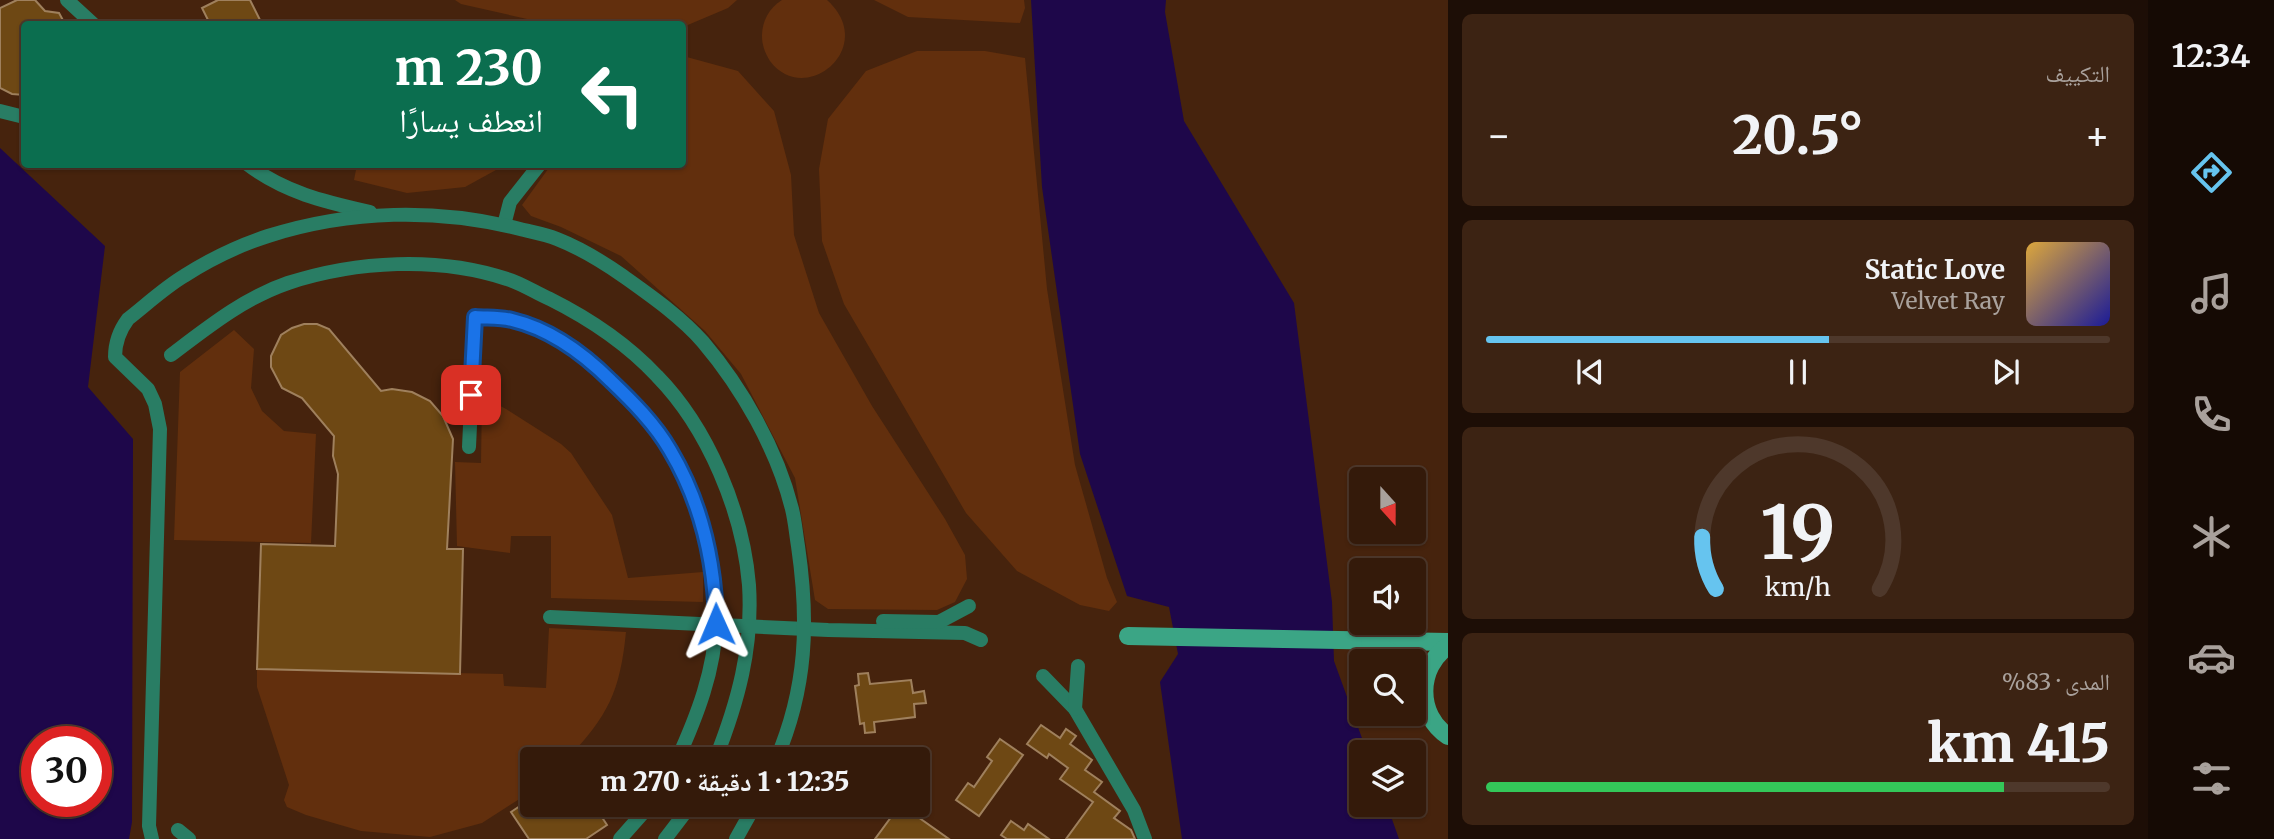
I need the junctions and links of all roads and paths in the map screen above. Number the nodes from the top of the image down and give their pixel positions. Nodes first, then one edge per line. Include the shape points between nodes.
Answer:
1 (67, 0) edge
2 (90, 21) edge
3 (0, 111) edge
4 (21, 116) edge
5 (253, 168) edge
6 (537, 168) edge
7 (386, 215) junction
8 (504, 225) junction
9 (171, 355) dead end
10 (469, 447) dead end
11 (969, 606) dead end
12 (550, 617) dead end
13 (716, 624) junction
14 (749, 625) junction
15 (805, 627) junction
16 (1128, 636) dead end
17 (981, 640) dead end
18 (1370, 640) junction
19 (1448, 644) edge
20 (1385, 649) edge
21 (1078, 666) dead end
22 (1426, 671) edge
23 (1043, 676) dead end
24 (1426, 708) edge
25 (1075, 709) junction
26 (1448, 736) edge
27 (683, 747) edge
28 (720, 747) edge
29 (780, 747) edge
30 (639, 817) edge
31 (683, 817) edge
32 (748, 817) edge
33 (152, 839) edge
34 (620, 839) edge
35 (665, 839) edge
36 (736, 839) edge
37 (1145, 839) edge

1 - 2 street
3 - 4 street
5 - 7 street via 316,200
6 - 8 street via 510,202
7 - 8 street via 431,214
7 - 33 street via 321,223 241,247 184,276 128,319 115,344 116,357 148,389 160,429
8 - 15 street via 556,238 659,301 702,341 732,381 776,460 792,509
9 - 14 street via 230,311 286,284 353,267 454,267 508,279 571,310 617,342 657,376 700,431 741,533 749,584
10 - 13 street via 475,317 512,320 559,339 590,360 670,450 709,548
11 - 15 street via 939,622 825,621
12 - 13 street
13 - 14 street
13 - 27 street via 706,682
14 - 15 street
14 - 28 street via 745,670
15 - 17 street via 965,633
15 - 29 street via 795,699
16 - 18 street
18 - 19 street
18 - 20 street
19 - 22 street
21 - 25 street
23 - 25 street
24 - 26 street via 1430,719
25 - 37 street via 1134,810
30 - 34 street
31 - 35 street
32 - 36 street

